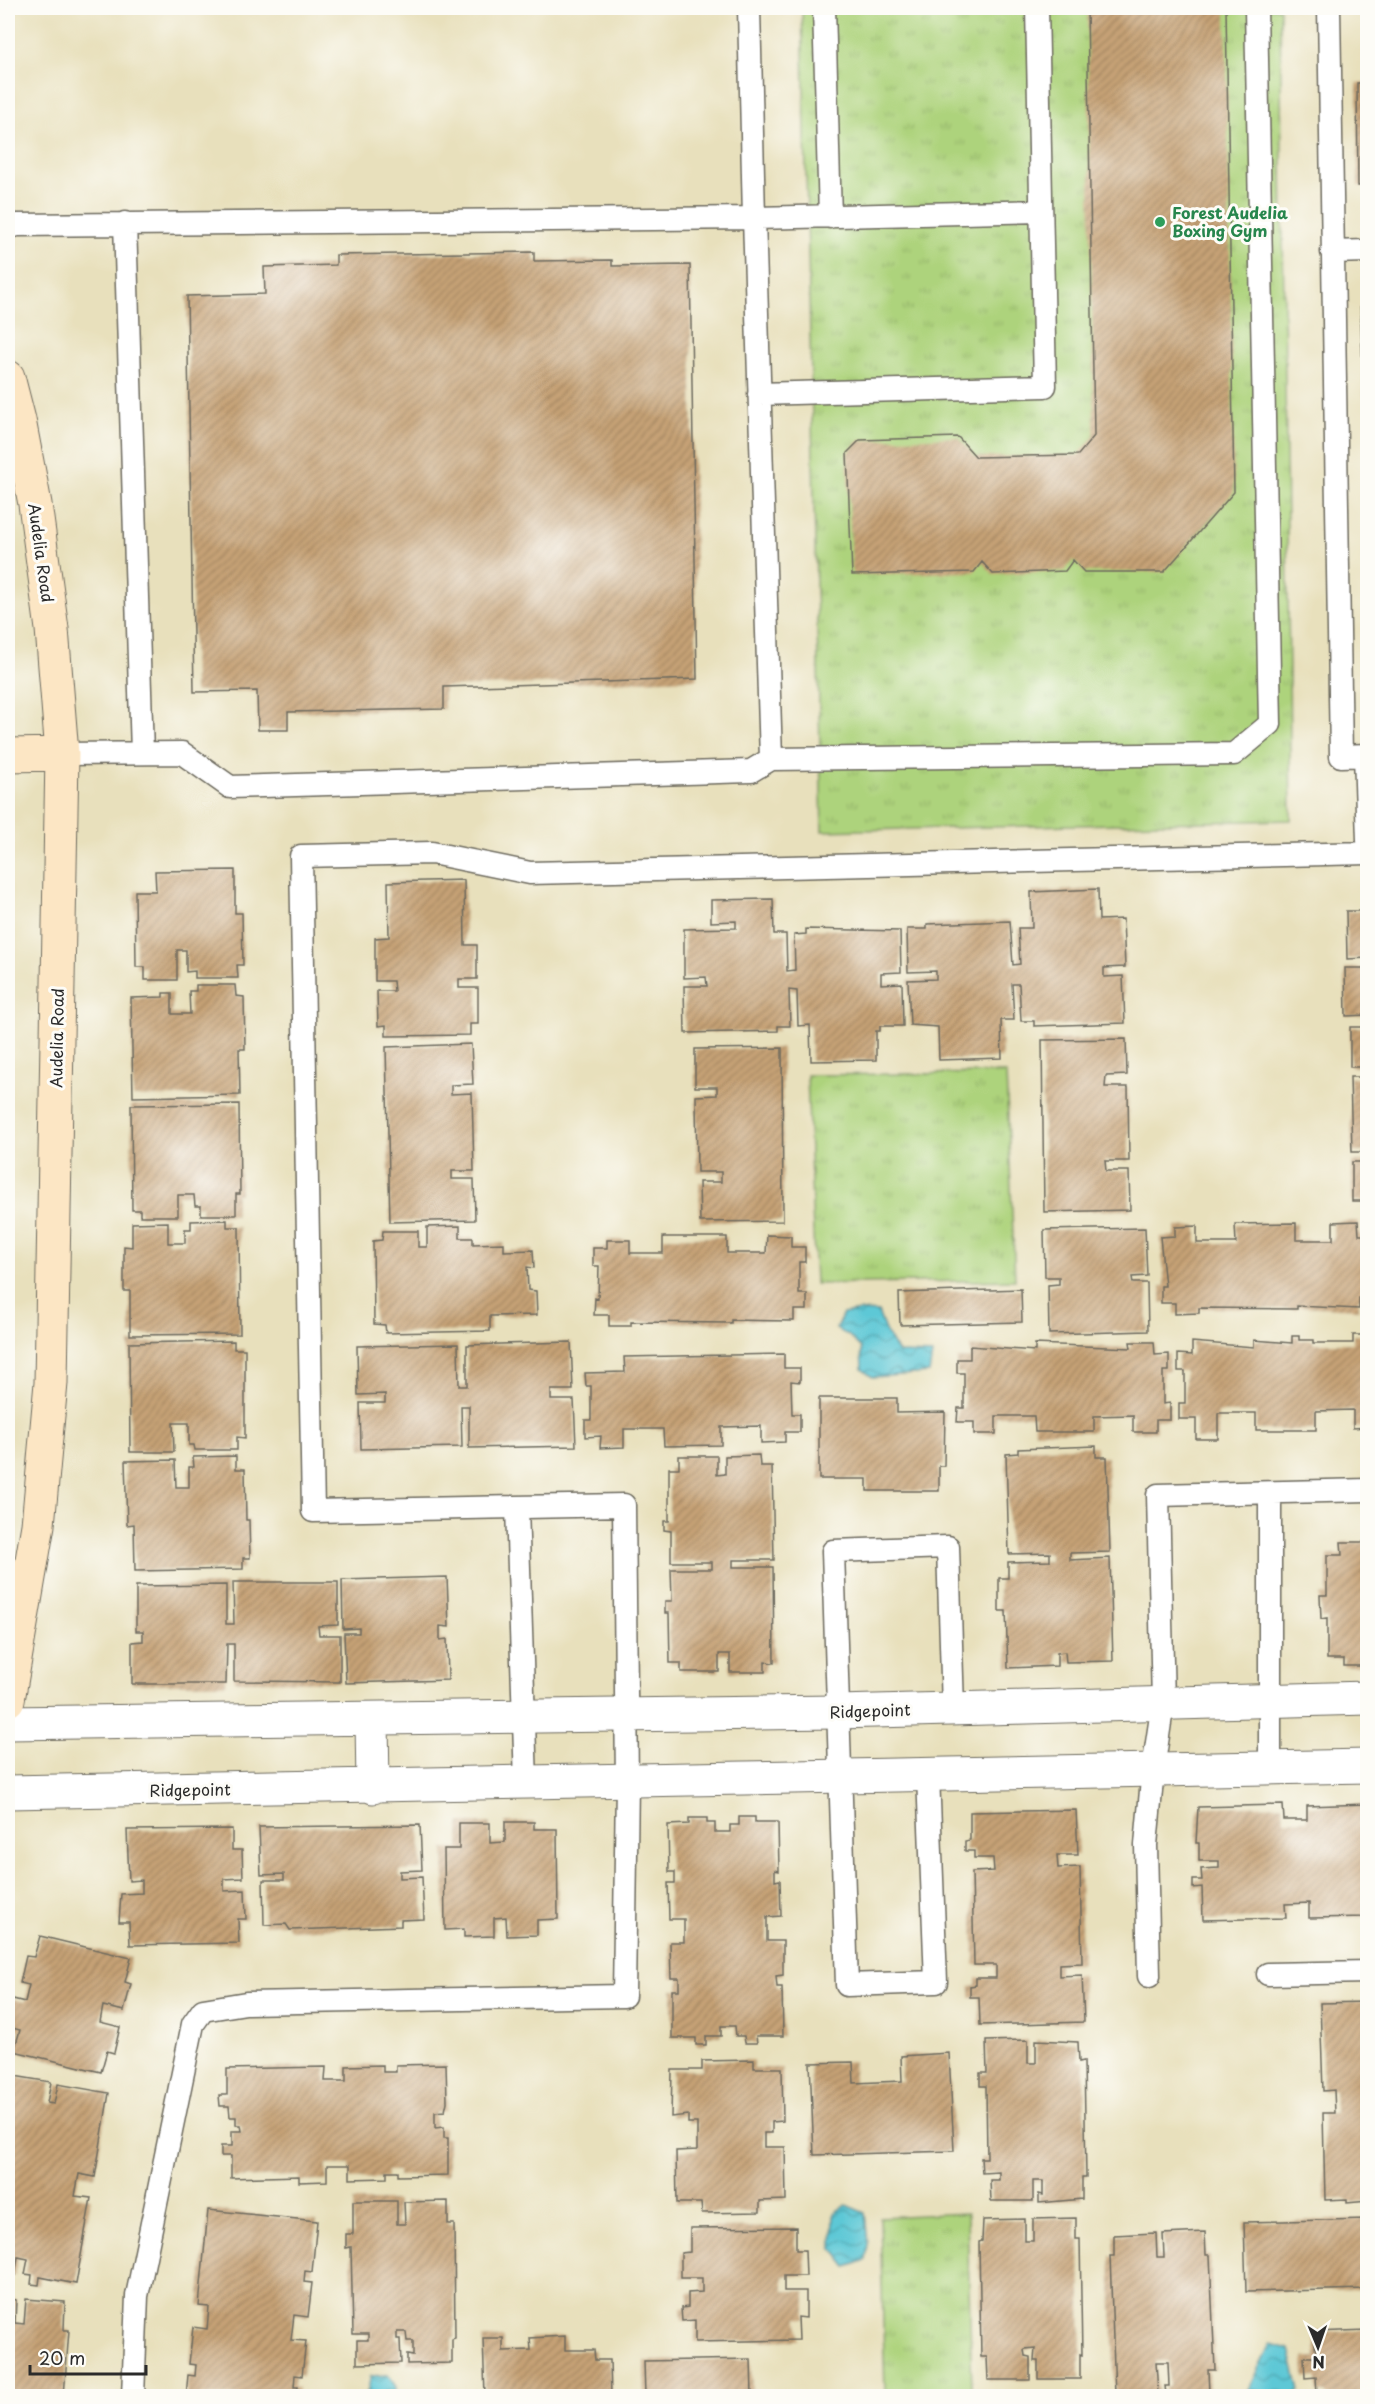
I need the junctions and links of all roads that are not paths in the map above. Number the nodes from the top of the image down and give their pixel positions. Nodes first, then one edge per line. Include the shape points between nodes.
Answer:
1 (749, 8) edge
2 (824, 8) edge
3 (1036, 8) edge
4 (1256, 8) edge
5 (1329, 8) edge
6 (1041, 211) junction
7 (830, 217) junction
8 (754, 218) junction
9 (125, 223) junction
10 (8, 228) edge
11 (1368, 251) edge
12 (1332, 252) junction
13 (8, 377) edge
14 (759, 394) junction
15 (142, 753) junction
16 (62, 754) junction
17 (8, 755) edge
18 (1366, 755) edge
19 (771, 759) junction
20 (1368, 840) edge
21 (1368, 852) edge
22 (1368, 1490) edge
23 (1270, 1492) junction
24 (517, 1507) junction
25 (1368, 1698) edge
26 (8, 1700) edge
27 (1269, 1700) junction
28 (1163, 1703) junction
29 (953, 1709) junction
30 (838, 1712) junction
31 (626, 1715) junction
32 (524, 1717) junction
33 (372, 1719) junction
34 (8, 1723) edge
35 (1368, 1766) edge
36 (1270, 1768) junction
37 (1153, 1769) junction
38 (928, 1775) junction
39 (840, 1778) junction
40 (627, 1782) junction
41 (526, 1783) junction
42 (374, 1787) junction
43 (8, 1792) edge
44 (1368, 1972) edge
45 (1268, 1974) dead end
46 (1149, 1976) dead end
47 (133, 2397) edge

1 - 8 lane
2 - 7 lane
3 - 6 lane
4 - 19 lane via 1269,724 1234,754
5 - 12 lane
6 - 7 lane
6 - 14 lane via 1045,386
7 - 8 lane
8 - 9 lane
8 - 14 lane
9 - 10 lane
9 - 15 lane
11 - 12 lane
12 - 18 lane via 1341,756
13 - 16 main road, Audelia Road via 35,504 52,629
14 - 19 lane
15 - 16 lane
15 - 19 lane via 182,753 230,787 752,771
16 - 17 main road
16 - 26 main road, Audelia Road via 51,1383 38,1525
18 - 20 lane
21 - 24 lane via 530,873 432,853 301,856 313,1511
22 - 23 lane
23 - 27 lane
23 - 28 lane via 1158,1495
24 - 31 lane via 624,1505
24 - 32 lane
25 - 27 street, Ridgepoint
27 - 28 street, Ridgepoint
27 - 36 lane
28 - 29 street, Ridgepoint
28 - 37 lane
29 - 30 street, Ridgepoint
29 - 30 lane via 948,1546 833,1551
30 - 31 street, Ridgepoint
30 - 39 lane
31 - 32 street, Ridgepoint
31 - 40 lane
32 - 33 street, Ridgepoint
32 - 41 lane
33 - 34 street, Ridgepoint
33 - 42 street
35 - 36 street, Ridgepoint
36 - 37 street, Ridgepoint
37 - 38 street, Ridgepoint
37 - 46 lane via 1146,1845
38 - 39 street, Ridgepoint
38 - 39 lane via 936,1982 847,1985
39 - 40 street, Ridgepoint
40 - 41 street, Ridgepoint
40 - 47 lane via 624,1996 246,2003 203,2010 193,2024 137,2296
41 - 42 street, Ridgepoint
42 - 43 street, Ridgepoint
44 - 45 lane

